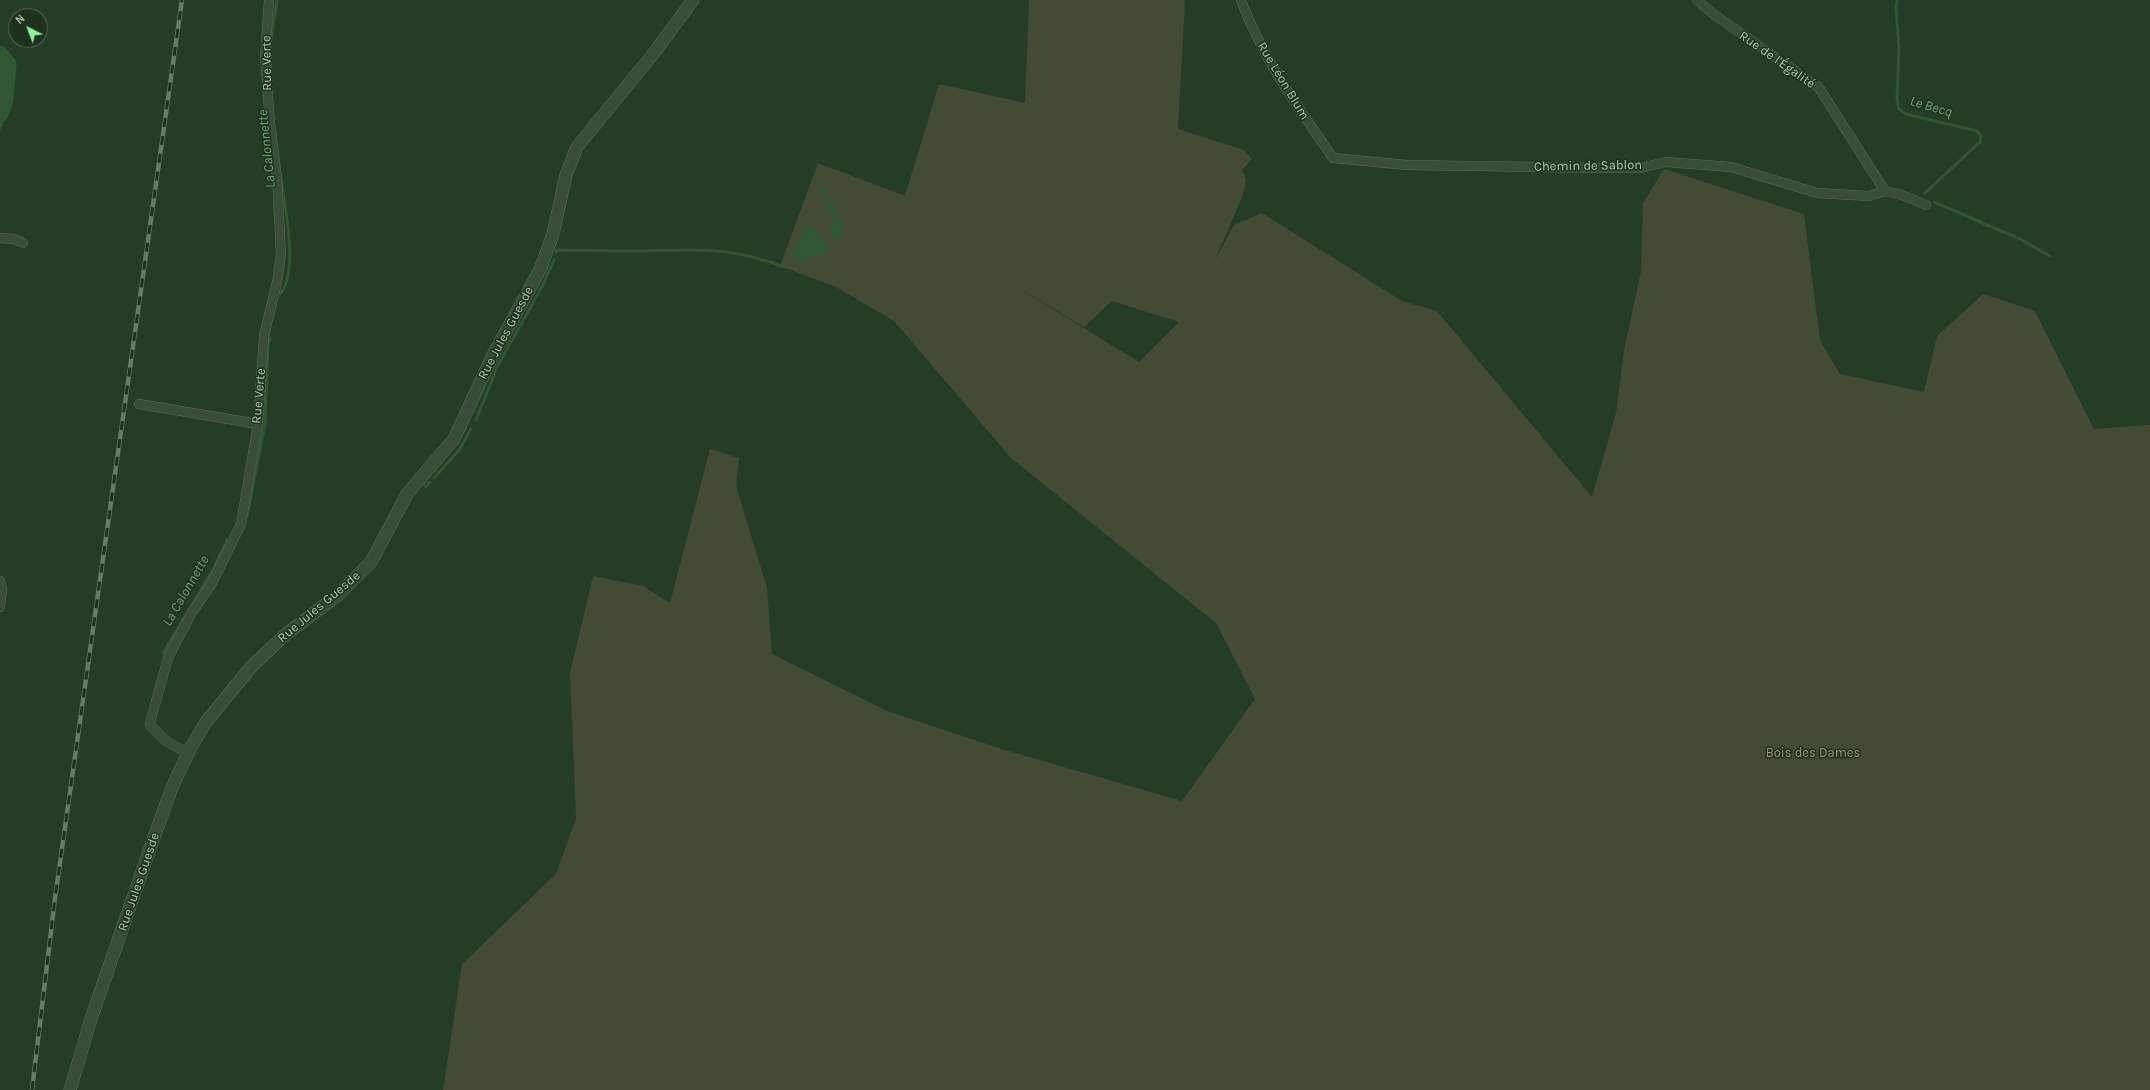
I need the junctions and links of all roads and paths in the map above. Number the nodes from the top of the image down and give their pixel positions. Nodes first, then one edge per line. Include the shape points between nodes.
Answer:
1 (269, 0) edge
2 (693, 0) edge
3 (1241, 0) edge
4 (1697, 0) edge
5 (1333, 158) joint
6 (1885, 191) junction
7 (1926, 205) dead end
8 (0, 238) edge
9 (23, 244) dead end
10 (139, 404) dead end
11 (258, 424) junction
12 (0, 581) edge
13 (0, 606) edge
14 (187, 753) junction
15 (70, 1090) edge

1 - 11 street, Rue Verte via 265,57 278,185 281,255 264,336
2 - 14 street, Rue Jules Guesde via 578,148 566,175 553,234 540,270 492,357 454,439 407,494 371,562 338,595 285,635 252,666 206,722
3 - 5 street, Rue Léon Blum via 1251,27 1297,106
4 - 6 street, Rue de l'Égalité via 1818,88
5 - 6 street, Chemin de Sablon via 1407,165 1604,168 1640,168 1666,162 1731,167 1817,193 1869,196
6 - 7 street
8 - 9 street via 14,239
10 - 11 street
11 - 14 street, Rue Verte via 241,524 212,584 191,614 168,658 151,719 150,725 158,734
12 - 13 street
14 - 15 street, Rue Jules Guesde via 153,840 91,1020

